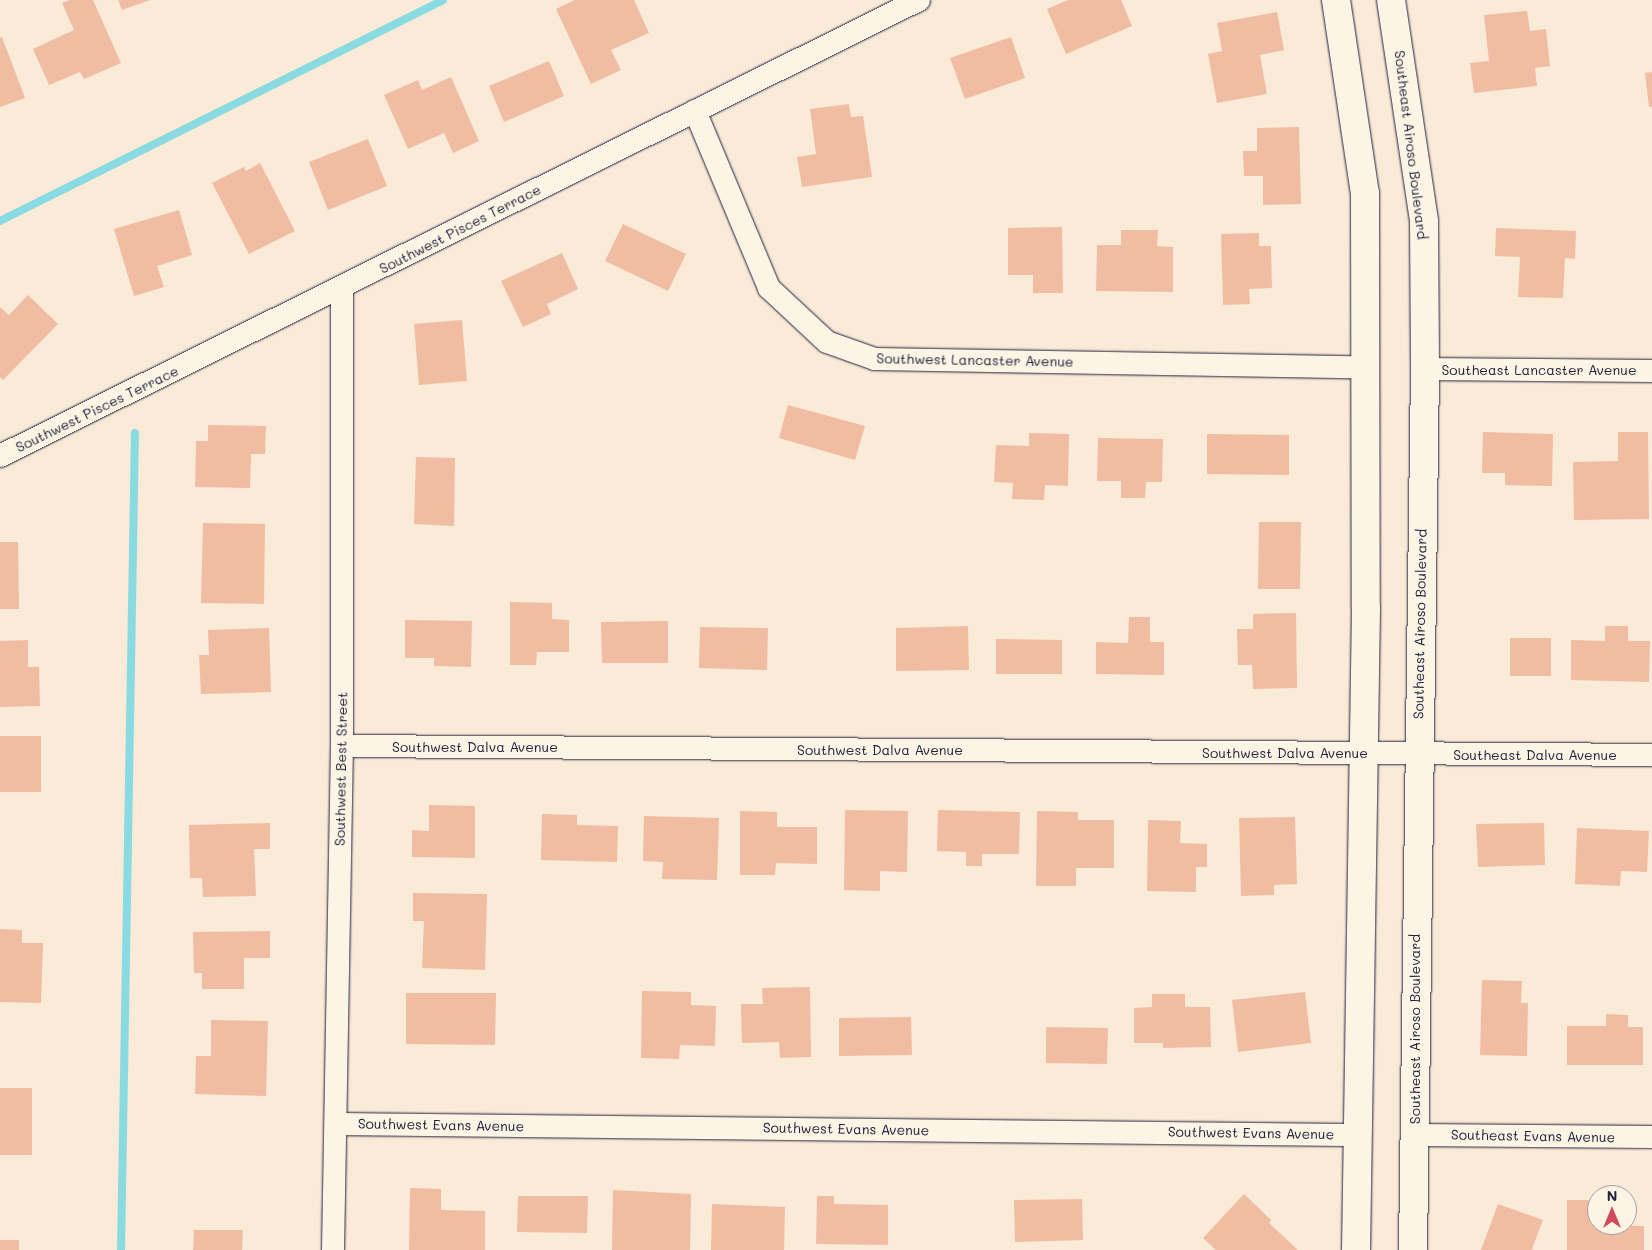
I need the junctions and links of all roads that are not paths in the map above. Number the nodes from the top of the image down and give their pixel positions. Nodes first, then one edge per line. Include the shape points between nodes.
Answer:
1 (920, 0) edge
2 (1336, 0) edge
3 (1391, 0) edge
4 (695, 111) junction
5 (342, 288) junction
6 (1367, 368) junction
7 (1425, 369) junction
8 (1652, 371) edge
9 (0, 456) edge
10 (342, 746) junction
11 (1363, 754) junction
12 (1418, 754) junction
13 (1652, 756) edge
14 (336, 1124) junction
15 (1357, 1135) junction
16 (1414, 1135) junction
17 (1652, 1137) edge
18 (333, 1250) edge
19 (1356, 1250) edge
20 (1413, 1250) edge

1 - 4 street, Southwest Pisces Terrace
2 - 6 main road via 1365,193
3 - 7 main road, Southeast Airoso Boulevard via 1424,222
4 - 5 street, Southwest Pisces Terrace
4 - 6 street, Southwest Lancaster Avenue via 769,288 827,342 875,359
5 - 9 street, Southwest Pisces Terrace
5 - 10 street, Southwest Best Street
6 - 11 main road
7 - 8 street, Southeast Lancaster Avenue
7 - 12 main road, Southeast Airoso Boulevard
10 - 11 street, Southwest Dalva Avenue
10 - 14 street, Southwest Best Street
11 - 12 street, Southwest Dalva Avenue
11 - 15 main road
12 - 13 street, Southeast Dalva Avenue
12 - 16 main road, Southeast Airoso Boulevard
14 - 15 street, Southwest Evans Avenue
14 - 18 street, Southwest Best Street
15 - 19 main road
16 - 17 street, Southeast Evans Avenue
16 - 20 main road, Southeast Airoso Boulevard

